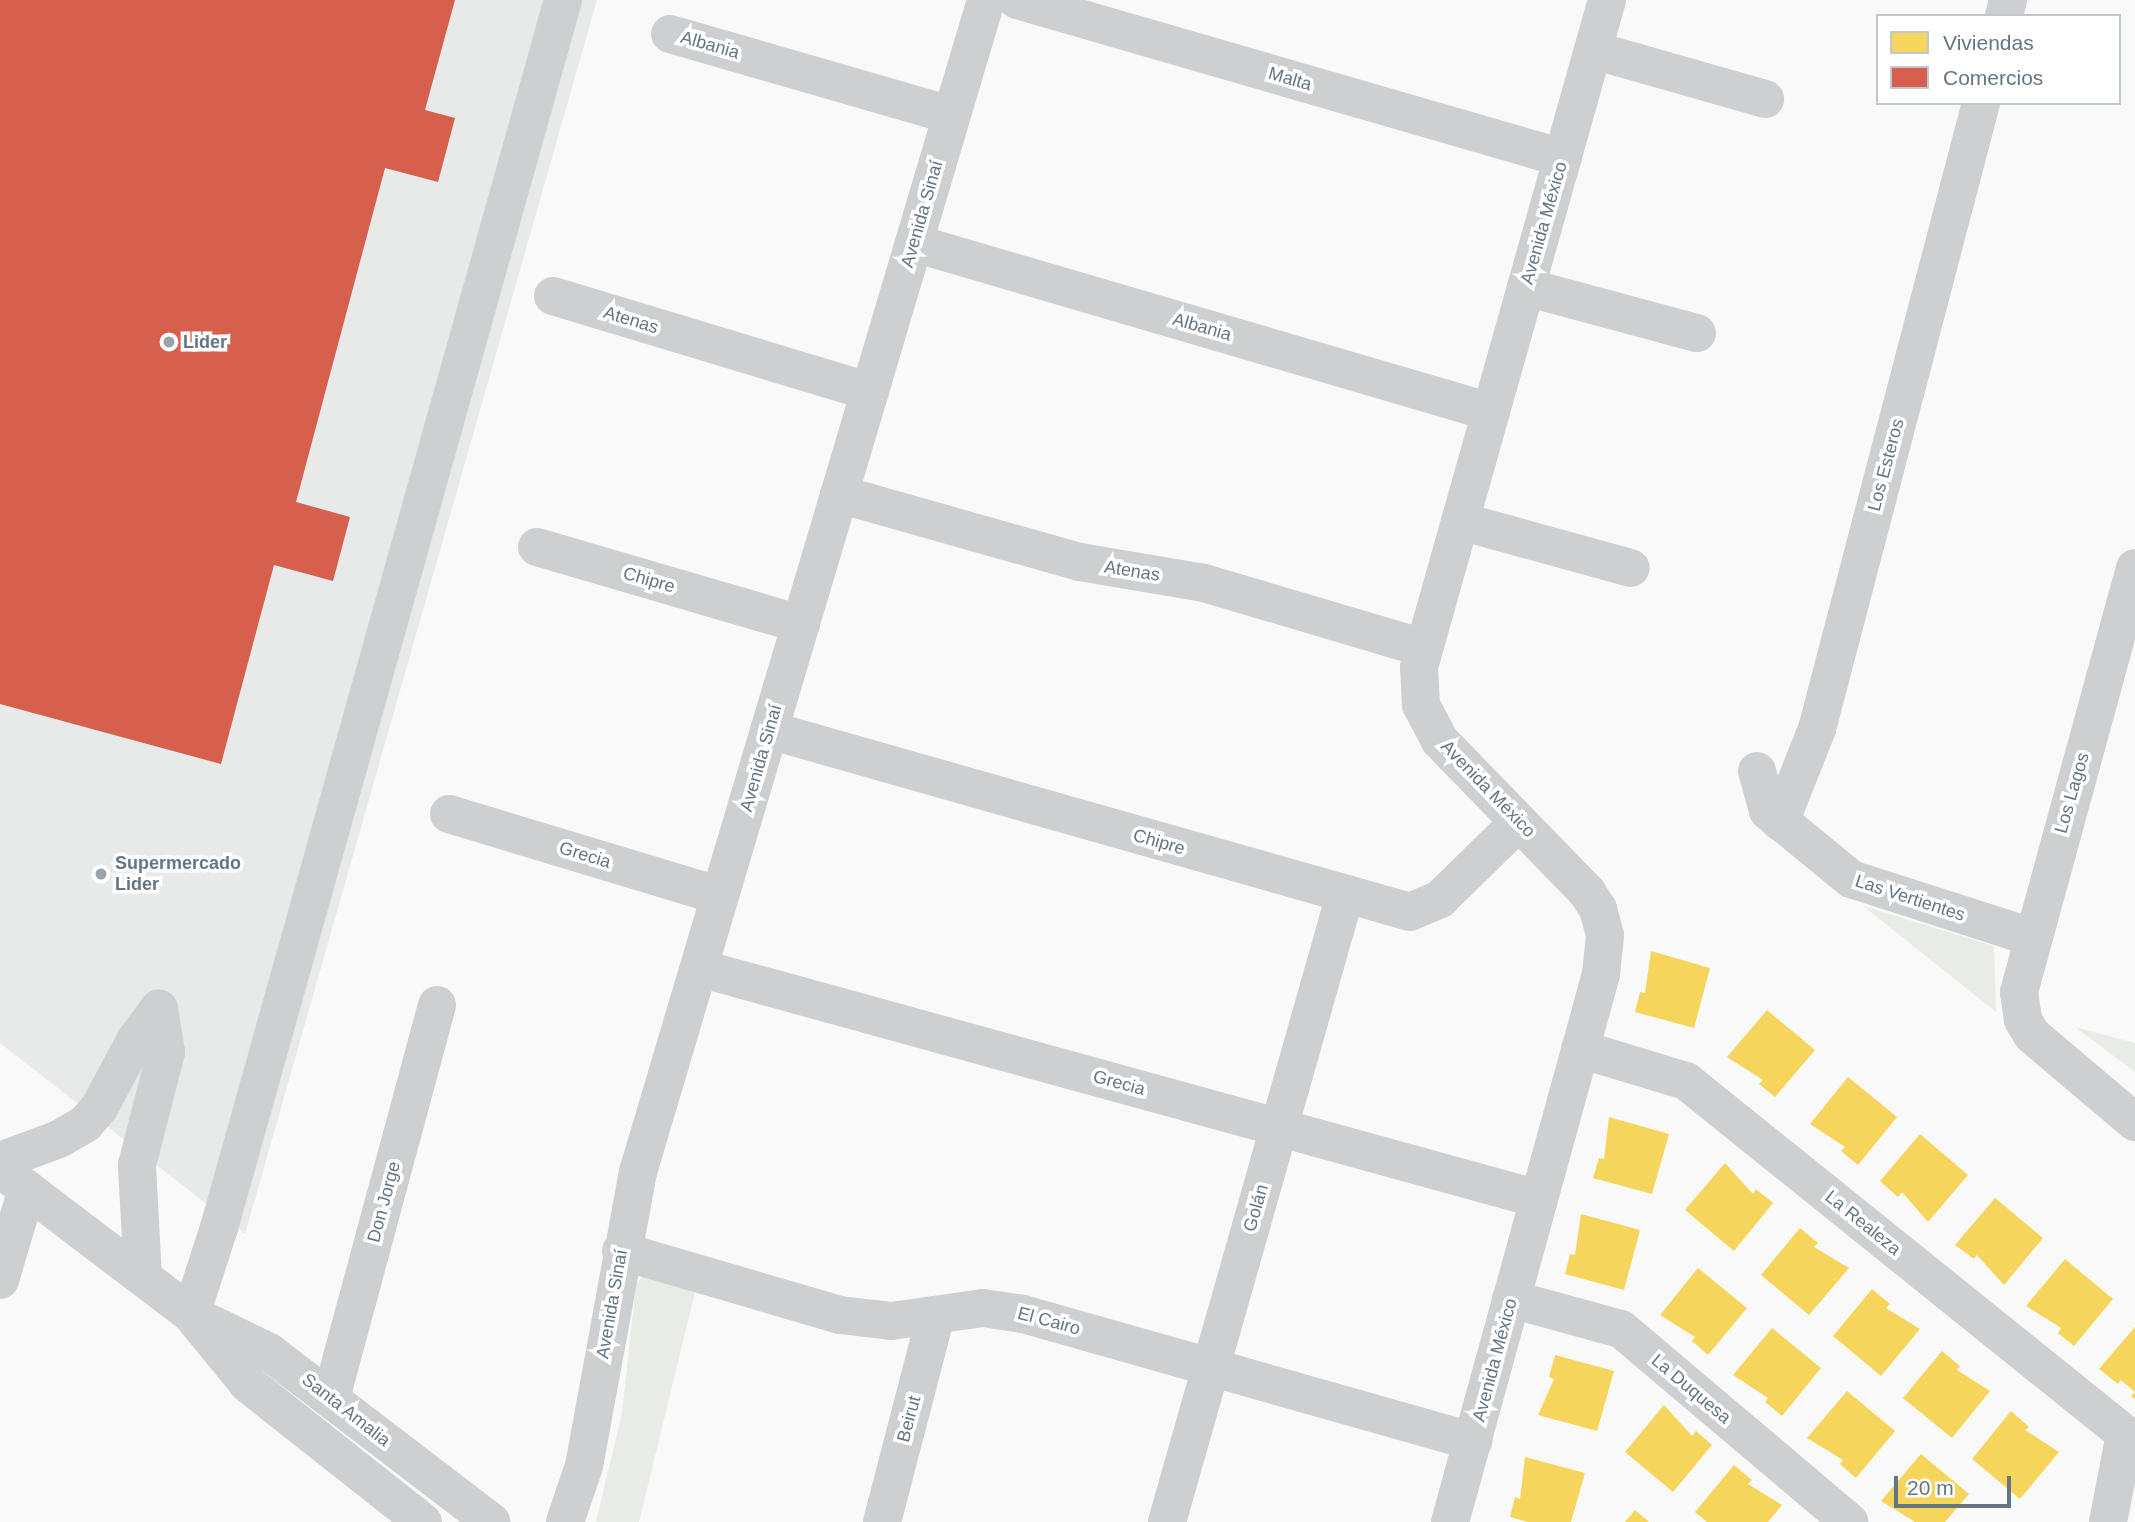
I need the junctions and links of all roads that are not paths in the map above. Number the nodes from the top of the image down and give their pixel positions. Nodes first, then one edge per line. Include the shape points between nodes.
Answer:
1 (563, 0) edge
2 (986, 0) edge
3 (1017, 0) edge
4 (1607, 0) edge
5 (670, 34) dead end
6 (1593, 50) junction
7 (1765, 99) dead end
8 (1980, 105) edge
9 (951, 115) junction
10 (1563, 158) junction
11 (914, 243) junction
12 (1526, 287) junction
13 (552, 296) dead end
14 (1697, 333) dead end
15 (870, 392) junction
16 (1491, 412) junction
17 (839, 494) junction
18 (1460, 521) junction
19 (537, 547) dead end
20 (1631, 568) dead end
21 (2135, 568) edge
22 (801, 624) junction
23 (1424, 648) junction
24 (769, 730) junction
25 (1757, 771) dead end
26 (449, 814) dead end
27 (1519, 822) junction
28 (1780, 822) junction
29 (1345, 895) junction
30 (720, 896) junction
31 (2032, 937) junction
32 (699, 968) junction
33 (437, 1005) dead end
34 (1580, 1049) junction
35 (2135, 1122) edge
36 (1279, 1128) junction
37 (0, 1161) edge
38 (13, 1179) edge
39 (1539, 1199) junction
40 (621, 1251) junction
41 (143, 1277) junction
42 (0, 1280) edge
43 (1511, 1299) junction
44 (191, 1314) junction
45 (936, 1315) junction
46 (1211, 1367) junction
47 (331, 1398) junction
48 (1473, 1441) junction
49 (423, 1522) edge
50 (491, 1522) edge
51 (565, 1522) edge
52 (882, 1522) edge
53 (1167, 1522) edge
54 (1450, 1522) edge
55 (1849, 1522) edge
56 (2108, 1522) edge

1 - 44 street via 219,1228
2 - 9 street, Avenida Sinaí
3 - 10 street, Malta
4 - 6 street, Avenida México
5 - 9 street, Albania
6 - 7 street
6 - 10 street, Avenida México
8 - 28 street, Los Esteros via 1817,729
9 - 11 street, Avenida Sinaí
10 - 12 street, Avenida México
11 - 15 street, Avenida Sinaí
11 - 16 street, Albania
12 - 14 street
12 - 16 street, Avenida México
13 - 15 street, Atenas
15 - 17 street, Avenida Sinaí
16 - 18 street, Avenida México
17 - 22 street, Avenida Sinaí
17 - 23 street, Atenas via 1080,562 1204,583
18 - 20 street
18 - 23 street, Avenida México
19 - 22 street, Chipre
21 - 31 street, Los Lagos
22 - 24 street, Avenida Sinaí
23 - 27 street, Avenida México via 1418,686 1429,724
24 - 29 street, Chipre
24 - 30 street, Avenida Sinaí
25 - 28 street, Las Vertientes via 1761,798
26 - 30 street, Grecia
27 - 29 street, Chipre via 1430,906 1410,912
27 - 34 street, Avenida México via 1587,891 1603,921 1605,957
28 - 31 street, Las Vertientes via 1851,879
29 - 36 street, Golán
30 - 32 street, Avenida Sinaí
31 - 35 street, Los Lagos via 2019,992 2023,1020 2045,1047
32 - 36 street, Grecia
32 - 40 street, Avenida Sinaí via 638,1172
33 - 47 street, Don Jorge
34 - 39 street, Avenida México
34 - 56 street, La Realeza via 1686,1081 2125,1434
36 - 39 street, Grecia
36 - 46 street, Golán
37 - 41 street via 85,1124 159,1009 166,1052 137,1165
38 - 41 street, Santa Amalia
38 - 42 street
39 - 43 street, Avenida México
40 - 45 street, El Cairo via 840,1315 891,1321
40 - 51 street, Avenida Sinaí via 584,1466
41 - 44 street, Santa Amalia
43 - 48 street, Avenida México
43 - 55 street, La Duquesa via 1621,1329
44 - 47 street, Santa Amalia via 269,1352
44 - 49 street, Santa Amalia via 248,1384
45 - 46 street, El Cairo via 1004,1310
45 - 52 street, Beirut
46 - 48 street, El Cairo
46 - 53 street, Golán
47 - 50 street, Santa Amalia
48 - 54 street, Avenida México

